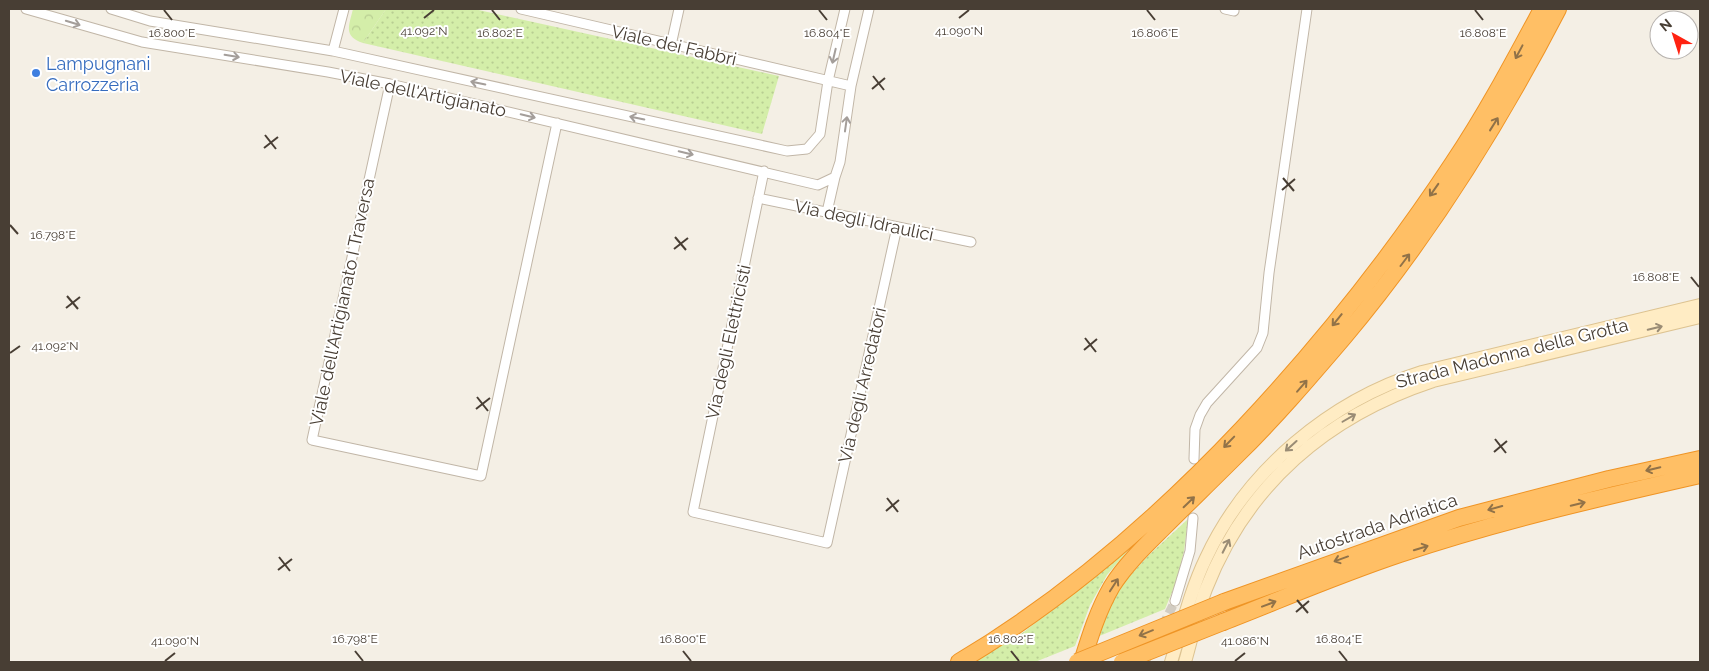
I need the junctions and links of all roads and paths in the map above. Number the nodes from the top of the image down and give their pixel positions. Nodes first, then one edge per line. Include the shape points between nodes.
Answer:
1 (26, 9) edge
2 (110, 9) edge
3 (344, 9) edge
4 (521, 9) edge
5 (679, 9) edge
6 (845, 9) edge
7 (868, 9) edge
8 (1306, 9) edge
9 (1542, 9) edge
10 (1558, 9) edge
11 (671, 45) junction
12 (333, 51) junction
13 (828, 81) junction
14 (390, 84) junction
15 (851, 86) junction
16 (557, 123) junction
17 (764, 172) junction
18 (835, 177) junction
19 (758, 198) junction
20 (827, 212) junction
21 (897, 227) junction
22 (971, 242) dead end
23 (1700, 305) edge
24 (1700, 317) edge
25 (1194, 459) dead end
26 (1700, 459) edge
27 (1700, 475) edge
28 (1193, 518) dead end
29 (827, 543) joint
30 (1175, 601) tunnel mouth
31 (959, 662) edge
32 (1077, 662) edge
33 (1082, 662) edge
34 (1122, 662) edge
35 (1172, 662) edge
36 (1184, 662) edge

1 -> 14 street, Viale dell'Artigianato via 142,42
2 - 12 street, Viale dell'Artigianato via 150,21
3 - 12 street
4 - 11 street, Viale dei Fabbri
5 - 11 street
6 -> 13 street
7 - 15 street
8 - 25 street via 1263,333 1257,348 1200,415 1195,429
9 -> 31 highway via 1454,162 1377,271 1276,393 1136,532 1005,634
33 -> 10 highway via 1094,622 1112,586 1131,561 1296,393 1405,260 1504,107
11 - 13 street, Viale dei Fabbri
13 -> 12 street, Viale dell'Artigianato via 820,134 807,149 787,151
13 - 15 street, Viale dei Fabbri
14 -> 16 street, Viale dell'Artigianato
14 - 16 street, Viale dell'Artigianato I Traversa via 312,440 481,476
18 -> 15 street
16 -> 17 street, Viale dell'Artigianato
17 - 18 street, Viale dell'Artigianato via 818,185
17 - 19 street, Via degli Elettricisti
18 - 20 street
19 - 20 street, Via degli Idraulici
19 - 29 street, Via degli Elettricisti via 692,512
20 - 21 street, Via degli Idraulici
21 - 22 street, Via degli Idraulici
21 - 29 street, Via degli Arredatori
23 -> 35 main road, Strada Madonna della Grotta via 1415,374 1362,396 1322,421 1269,468 1222,528 1202,567
36 -> 24 main road, Strada Madonna della Grotta via 1206,590 1236,528 1262,492 1288,464 1344,420 1396,394 1433,381
26 -> 32 highway, Autostrada Adriatica, bridge via 1459,518 1224,602
34 -> 27 highway, Autostrada Adriatica, bridge via 1399,554 1581,503
28 - 30 street via 1190,551

